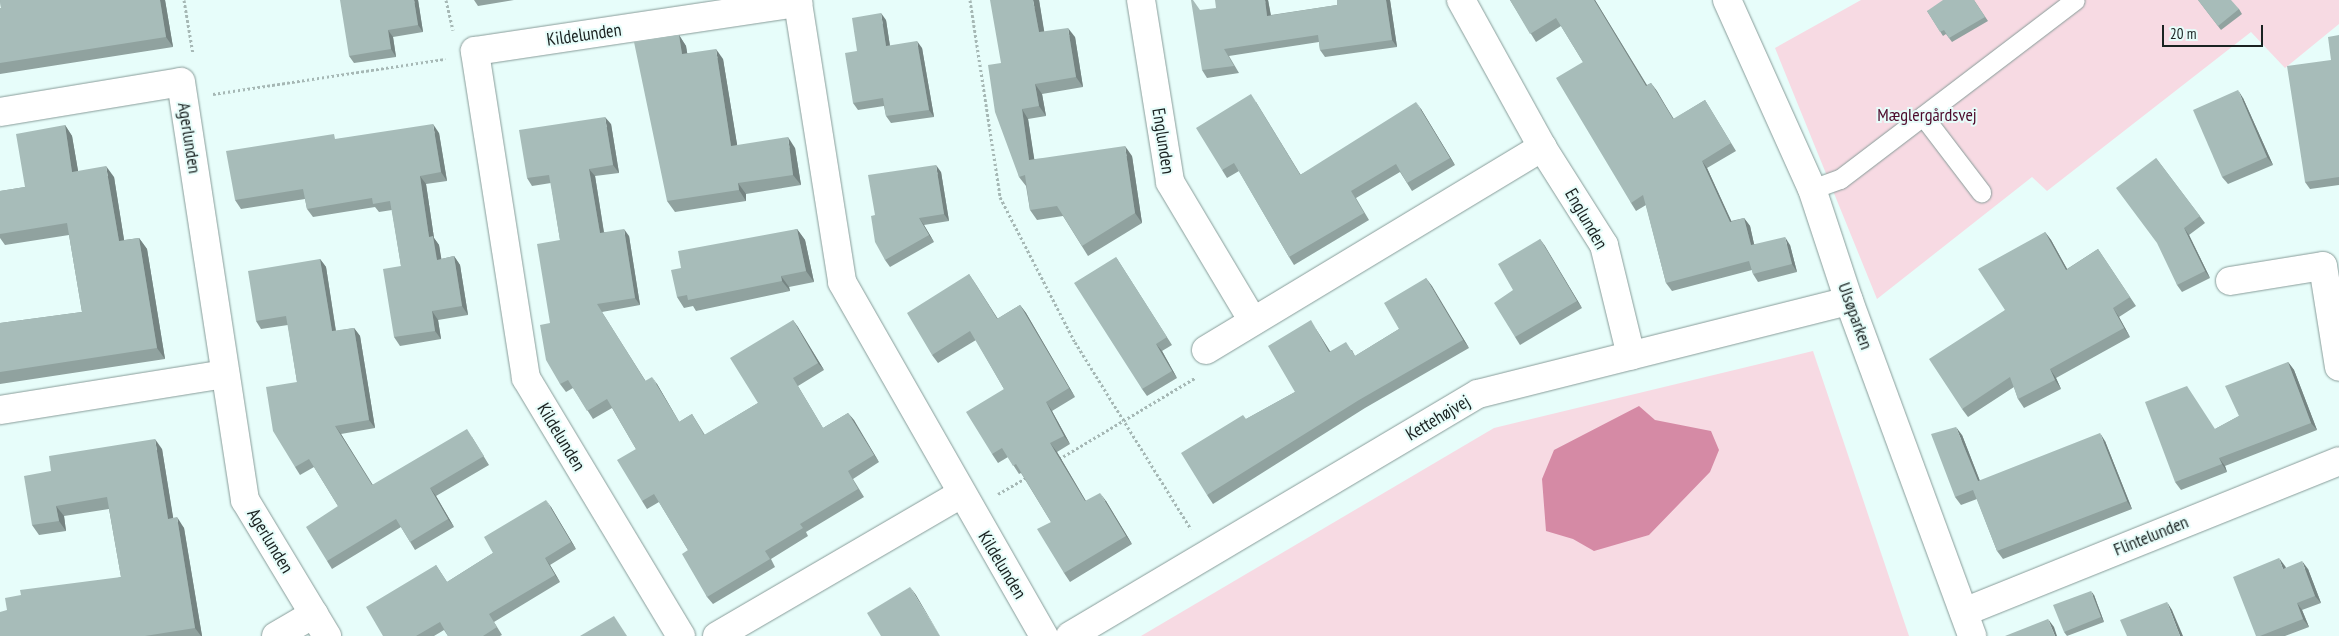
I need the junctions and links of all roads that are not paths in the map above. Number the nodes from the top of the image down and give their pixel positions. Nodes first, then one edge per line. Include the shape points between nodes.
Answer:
1 (1140, 0) edge
2 (1460, 0) edge
3 (1727, 0) edge
4 (2075, 0) edge
5 (0, 112) edge
6 (1922, 116) junction
7 (1542, 147) junction
8 (1812, 188) junction
9 (1981, 192) dead end
10 (2230, 281) dead end
11 (1849, 301) junction
12 (1253, 321) junction
13 (1206, 350) road end
14 (1631, 356) junction
15 (2339, 367) edge
16 (225, 374) junction
17 (0, 410) edge
18 (2339, 461) edge
19 (965, 502) junction
20 (1968, 624) edge
21 (320, 625) edge
22 (276, 636) edge
23 (681, 636) edge
24 (717, 636) edge
25 (1044, 636) edge
26 (1070, 636) edge

1 - 12 street, Englunden via 1170,182
2 - 7 street, Englunden
3 - 8 street, Ulsøparken
4 - 6 lane
5 - 16 street, Agerlunden via 182,90
6 - 8 lane via 1840,179
6 - 9 lane
7 - 12 street
7 - 14 street, Englunden via 1604,245
8 - 11 street, Ulsøparken
10 - 15 street via 2323,266
11 - 14 street, Kettehøjvej
11 - 20 street, Ulsøparken
12 - 13 street
14 - 26 street, Kettehøjvej via 1478,394
16 - 17 street
16 - 21 street, Agerlunden via 245,500
18 - 20 street, Flintelunden
19 - 23 street, Kildelunden via 842,282 798,3 475,51 526,378
19 - 24 street
19 - 25 street, Kildelunden
21 - 22 street, Agerlunden

